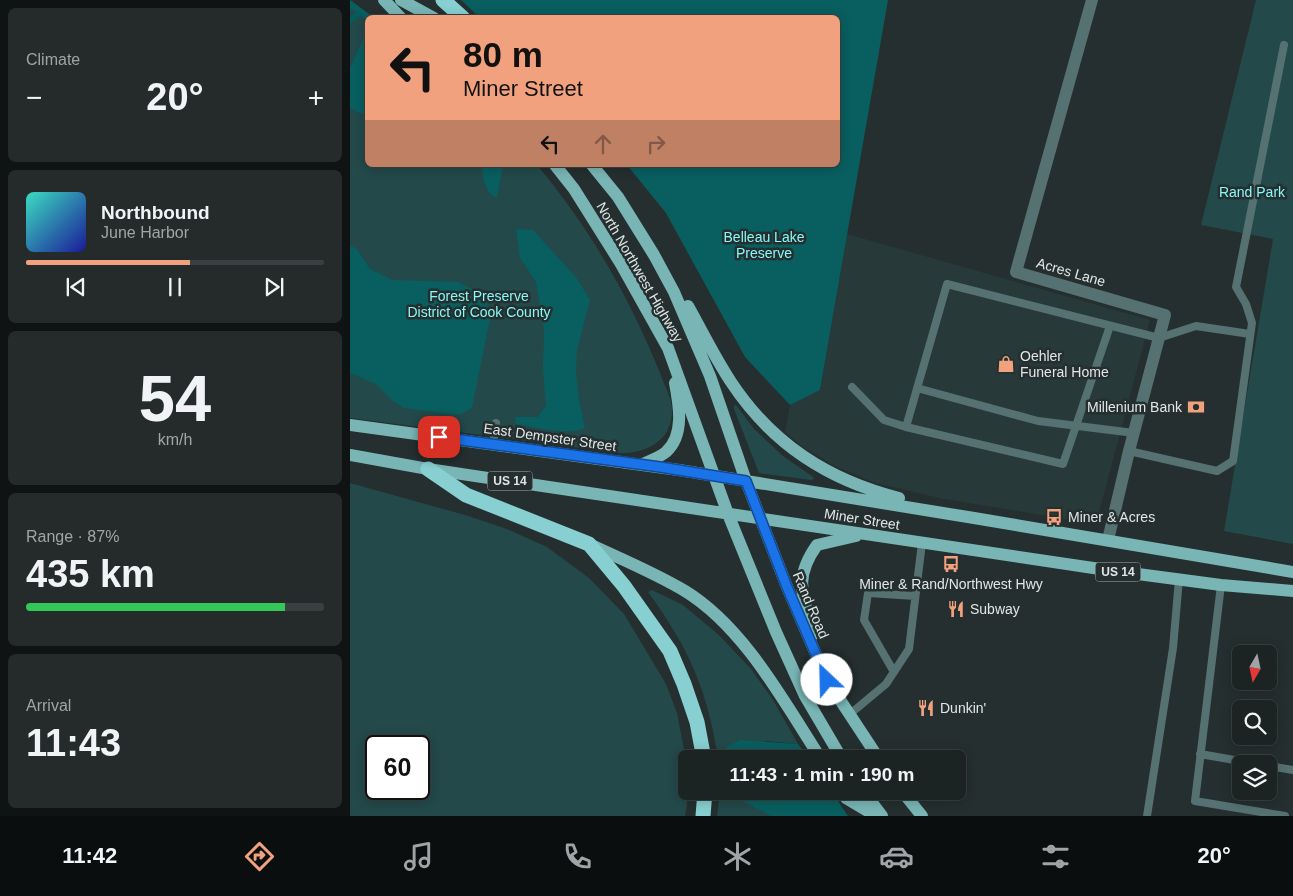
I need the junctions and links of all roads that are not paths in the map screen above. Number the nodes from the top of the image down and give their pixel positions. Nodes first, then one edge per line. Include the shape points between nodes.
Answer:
1 (384, 0) edge
2 (401, 0) edge
3 (444, 0) edge
4 (1092, 0) edge
5 (398, 15) edge
6 (428, 15) edge
7 (460, 15) edge
8 (1284, 46) dead end
9 (557, 167) edge
10 (594, 167) edge
11 (654, 255) junction
12 (1110, 326) junction
13 (1250, 334) junction
14 (1159, 338) junction
15 (668, 348) junction
16 (852, 387) dead end
17 (917, 388) junction
18 (496, 423) dead end
19 (350, 425) edge
20 (1076, 425) junction
21 (906, 427) junction
22 (1134, 433) junction
23 (493, 444) junction
24 (1129, 451) junction
25 (350, 455) edge
26 (641, 465) junction
27 (428, 469) junction
28 (716, 476) junction
29 (746, 481) junction
30 (728, 514) junction
31 (974, 518) junction
32 (760, 519) junction
33 (864, 534) junction
34 (1108, 540) junction
35 (922, 543) junction
36 (589, 544) junction
37 (1293, 572) edge
38 (1179, 579) junction
39 (1220, 585) junction
40 (1293, 591) edge
41 (915, 596) junction
42 (894, 672) junction
43 (827, 680) junction
44 (850, 714) junction
45 (702, 750) edge
46 (814, 750) edge
47 (837, 750) edge
48 (873, 750) edge
49 (1200, 754) junction
50 (1232, 760) edge
51 (1277, 767) edge
52 (1293, 770) edge
53 (704, 800) edge
54 (849, 800) edge
55 (870, 800) edge
56 (909, 800) edge
57 (703, 816) edge
58 (876, 816) edge
59 (882, 816) edge
60 (922, 816) edge
61 (1147, 816) edge
62 (1284, 816) edge

1 - 5 main road
2 - 6 main road
3 - 7 highway
4 - 14 street, Acres Lane via 1016,272 1165,315
8 - 13 lane via 1236,287 1252,323
9 - 15 main road, North Northwest Highway via 621,264
10 - 11 main road, North Northwest Highway via 618,197
11 - 29 main road, North Northwest Highway via 674,292 710,376
11 - 31 main road via 680,292 731,382 756,416 791,449 831,474 860,487
12 - 14 lane
12 - 17 lane via 947,284
12 - 20 lane
13 - 14 lane via 1196,326
13 - 24 lane via 1233,460 1217,471
14 - 22 street, Acres Lane
15 - 26 main road via 679,409 678,426 673,443 666,452
15 - 28 main road, North Northwest Highway
16 - 21 lane via 884,420
17 - 20 lane via 1038,421
17 - 21 lane
18 - 23 lane
19 - 23 main road, East Dempster Street
20 - 21 lane via 1063,464
20 - 22 lane
22 - 24 street, Acres Lane
23 - 26 main road, East Dempster Street
24 - 34 street, Acres Lane
25 - 27 main road, US 14
26 - 28 main road, East Dempster Street
27 - 30 main road, Miner Street / US 14
27 - 36 highway via 466,494
28 - 29 main road, Miner Street
28 - 30 main road, North Northwest Highway
29 - 31 main road, Miner Street
29 - 32 main road, Rand Road
30 - 32 main road, Miner Street / US 14
30 - 47 main road via 805,696
31 - 34 main road, Miner Street
32 - 33 main road, Miner Street / US 14
32 - 43 main road, Rand Road
33 - 35 main road, Miner Street / US 14
33 - 43 main road via 817,545 808,557 802,577 802,589
34 - 37 main road, Miner Street
35 - 38 main road, Miner Street / US 14
35 - 41 lane
36 - 45 highway via 670,650 697,722
36 - 46 main road via 686,592 714,614 756,658
38 - 39 main road, Miner Street / US 14
38 - 61 lane via 1173,648
39 - 40 main road, Miner Street / US 14
39 - 49 lane
41 - 42 lane via 909,649
41 - 42 lane via 868,593 864,620
42 - 44 lane via 886,684
43 - 44 main road, Rand Road
44 - 48 main road, Rand Road
49 - 50 lane
49 - 62 lane via 1194,800
51 - 52 lane
53 - 57 highway
54 - 58 main road
55 - 59 main road
56 - 60 main road

